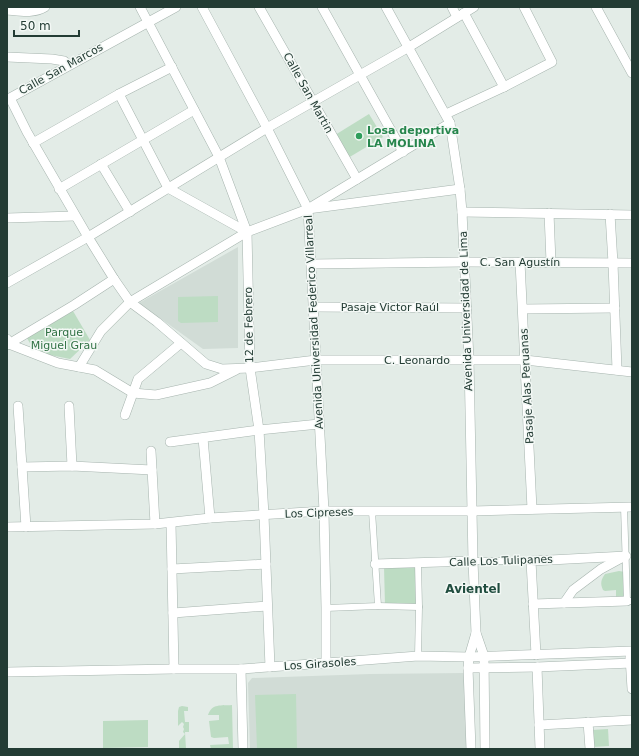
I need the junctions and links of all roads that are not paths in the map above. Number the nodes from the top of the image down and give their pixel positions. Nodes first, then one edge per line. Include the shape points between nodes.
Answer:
1 (44, 7) edge
2 (140, 7) edge
3 (176, 7) edge
4 (202, 7) edge
5 (259, 7) edge
6 (322, 7) edge
7 (386, 7) edge
8 (452, 7) edge
9 (474, 7) edge
10 (524, 7) edge
11 (596, 7) edge
12 (7, 10) edge
13 (461, 15) junction
14 (149, 23) junction
15 (409, 47) junction
16 (7, 57) edge
17 (69, 65) junction
18 (172, 67) junction
19 (632, 73) edge
20 (361, 75) junction
21 (504, 87) junction
22 (120, 94) junction
23 (10, 98) joint
24 (313, 102) junction
25 (194, 110) junction
26 (446, 114) junction
27 (450, 123) junction
28 (268, 128) junction
29 (144, 139) junction
30 (33, 143) junction
31 (403, 152) junction
32 (219, 157) junction
33 (101, 164) junction
34 (357, 179) junction
35 (59, 188) junction
36 (168, 188) junction
37 (460, 189) junction
38 (308, 209) junction
39 (130, 212) junction
40 (462, 212) junction
41 (549, 213) junction
42 (610, 214) junction
43 (632, 215) edge
44 (75, 216) junction
45 (7, 218) edge
46 (247, 232) junction
47 (88, 237) junction
48 (464, 262) junction
49 (520, 262) junction
50 (551, 262) junction
51 (613, 263) junction
52 (632, 263) edge
53 (311, 264) junction
54 (114, 279) junction
55 (7, 283) edge
56 (130, 302) junction
57 (313, 307) junction
58 (466, 308) junction
59 (615, 308) junction
60 (523, 309) junction
61 (8, 342) edge
62 (181, 343) junction
63 (316, 360) junction
64 (469, 360) junction
65 (525, 360) junction
66 (79, 367) junction
67 (239, 368) junction
68 (250, 368) junction
69 (617, 370) junction
70 (632, 372) edge
71 (133, 393) junction
72 (18, 406) dead end
73 (69, 406) dead end
74 (125, 415) dead end
75 (319, 424) junction
76 (259, 430) junction
77 (203, 438) junction
78 (170, 442) dead end
79 (151, 451) dead end
80 (72, 466) junction
81 (22, 467) junction
82 (152, 470) junction
83 (628, 507) edge
84 (532, 509) junction
85 (372, 511) junction
86 (472, 511) junction
87 (324, 512) junction
88 (264, 515) junction
89 (210, 518) junction
90 (171, 523) junction
91 (155, 524) junction
92 (7, 527) edge
93 (26, 527) junction
94 (626, 556) junction
95 (531, 560) junction
96 (473, 561) junction
97 (418, 563) junction
98 (266, 564) junction
99 (375, 564) junction
100 (172, 569) junction
101 (630, 601) edge
102 (564, 603) junction
103 (533, 604) junction
104 (267, 606) junction
105 (378, 606) junction
106 (419, 607) junction
107 (326, 608) junction
108 (173, 613) junction
109 (476, 633) junction
110 (631, 651) edge
111 (536, 655) junction
112 (418, 656) junction
113 (484, 656) junction
114 (469, 657) junction
115 (631, 663) edge
116 (326, 664) junction
117 (270, 667) junction
118 (537, 667) junction
119 (468, 668) junction
120 (483, 668) junction
121 (174, 669) junction
122 (241, 669) junction
123 (7, 672) edge
124 (632, 689) edge
125 (632, 720) edge
126 (588, 722) junction
127 (539, 725) junction
128 (243, 749) edge
129 (471, 749) edge
130 (486, 749) edge
131 (540, 749) edge
132 (590, 749) edge

1 - 12 street via 35,11
2 - 14 street, 12 de Febrero
3 - 14 street, Calle San Marcos
4 - 28 street, Avenida Universidad Federico Villarreal
5 - 24 street, Calle San Martin
6 - 20 street
7 - 15 street, Avenida Universidad de Lima
8 - 13 street
9 - 13 street
10 - 21 street via 552,62
11 - 19 street
13 - 15 street
13 - 21 street
14 - 17 street, Calle San Marcos
14 - 18 street, 12 de Febrero
15 - 20 street
15 - 26 street, Avenida Universidad de Lima
16 - 17 street via 52,59 64,61
17 - 23 street, Calle San Marcos
18 - 22 street
18 - 25 street, 12 de Febrero
20 - 24 street
20 - 31 street
21 - 26 street
22 - 29 street
22 - 30 street
23 - 30 street, C. Leonardo
24 - 28 street
24 - 34 street, Calle San Martin
25 - 29 street
25 - 32 street, 12 de Febrero
26 - 27 street, Avenida Universidad de Lima
27 - 31 street
27 - 37 street, Avenida Universidad de Lima
28 - 32 street
28 - 38 street, Avenida Universidad Federico Villarreal
29 - 33 street
29 - 36 street
30 - 35 street, C. Leonardo
31 - 34 street
32 - 36 street
32 - 46 street, 12 de Febrero
33 - 35 street
33 - 39 street
34 - 38 street
35 - 44 street, C. Leonardo
36 - 39 street
36 - 46 street
37 - 38 street
37 - 40 street, Avenida Universidad de Lima
38 - 46 street
38 - 53 street, Avenida Universidad Federico Villarreal
39 - 47 street
40 - 41 street
40 - 48 street, Avenida Universidad de Lima
41 - 42 street
41 - 50 street
42 - 43 street
42 - 51 street
44 - 45 street
44 - 47 street, C. Leonardo
46 - 56 street
46 - 68 street, 12 de Febrero
47 - 54 street, C. Leonardo
47 - 55 street
48 - 49 street, C. San Agustín
48 - 53 street, C. San Agustín
48 - 58 street, Avenida Universidad de Lima
49 - 50 street, C. San Agustín
49 - 60 street, Pasaje Alas Peruanas
50 - 51 street, C. San Agustín
51 - 52 street, C. San Agustín
51 - 59 street
53 - 57 street, Avenida Universidad Federico Villarreal
54 - 56 street, C. Leonardo
54 - 61 street
56 - 62 street, C. Leonardo
56 - 66 street via 101,331
57 - 58 street, Pasaje Victor Raúl
57 - 63 street, Avenida Universidad Federico Villarreal
58 - 64 street, Avenida Universidad de Lima
59 - 60 street
59 - 69 street
60 - 65 street, Pasaje Alas Peruanas
61 - 66 street via 58,363
62 - 67 street, C. Leonardo via 206,364 222,369
62 - 71 street via 138,379
63 - 64 street, C. Leonardo
63 - 68 street, C. Leonardo
63 - 75 street, Avenida Universidad Federico Villarreal
64 - 65 street, C. Leonardo
64 - 86 street, Avenida Universidad de Lima
65 - 69 street, C. Leonardo
65 - 84 street, Pasaje Alas Peruanas
66 - 71 street via 95,370
67 - 68 street, C. Leonardo
67 - 71 street via 210,383 156,395
68 - 76 street, 12 de Febrero
69 - 70 street, C. Leonardo
71 - 74 street
72 - 81 street
73 - 80 street
75 - 76 street
75 - 87 street, Avenida Universidad Federico Villarreal
76 - 77 street
76 - 88 street, 12 de Febrero
77 - 78 street
77 - 89 street
79 - 82 street
80 - 81 street
80 - 82 street
81 - 93 street
82 - 91 street
83 - 84 street, Los Cipreses
83 - 94 street
84 - 86 street, Los Cipreses
85 - 86 street, Los Cipreses
85 - 87 street, Los Cipreses
85 - 99 street
86 - 96 street, Avenida Universidad de Lima
87 - 88 street, Los Cipreses
87 - 107 street, Avenida Universidad Federico Villarreal
88 - 89 street, Los Cipreses
88 - 98 street, 12 de Febrero
89 - 90 street, Los Cipreses
90 - 91 street, Los Cipreses
90 - 100 street
91 - 93 street, Los Cipreses
92 - 93 street, Los Cipreses
94 - 95 street, Calle Los Tulipanes
94 - 101 street
94 - 102 street via 601,569 572,590
95 - 96 street, Calle Los Tulipanes
95 - 103 street
96 - 97 street, Calle Los Tulipanes
96 - 109 street, Avenida Universidad de Lima
97 - 99 street, Calle Los Tulipanes
97 - 106 street
98 - 100 street
98 - 104 street, 12 de Febrero
99 - 105 street
100 - 108 street
101 - 102 street
102 - 103 street
103 - 111 street
104 - 108 street
104 - 117 street, 12 de Febrero
105 - 106 street
105 - 107 street
106 - 112 street
107 - 116 street, Avenida Universidad Federico Villarreal
108 - 121 street
109 - 113 street, Avenida Universidad de Lima
109 - 114 street, Avenida Universidad de Lima
110 - 111 street, Los Girasoles
110 - 115 street
111 - 113 street, Los Girasoles
112 - 114 street, Los Girasoles
112 - 116 street, Los Girasoles
113 - 114 street, Los Girasoles
113 - 120 street, Avenida Universidad de Lima
114 - 119 street, Avenida Universidad de Lima
115 - 118 street
115 - 124 street
116 - 117 street, Los Girasoles
117 - 122 street, Los Girasoles
118 - 120 street
118 - 127 street
119 - 120 street
119 - 129 street, Avenida Universidad de Lima
120 - 130 street, Avenida Universidad de Lima
121 - 122 street, Los Girasoles
121 - 123 street, Los Girasoles
122 - 128 street
125 - 126 street
126 - 127 street
126 - 132 street
127 - 131 street

